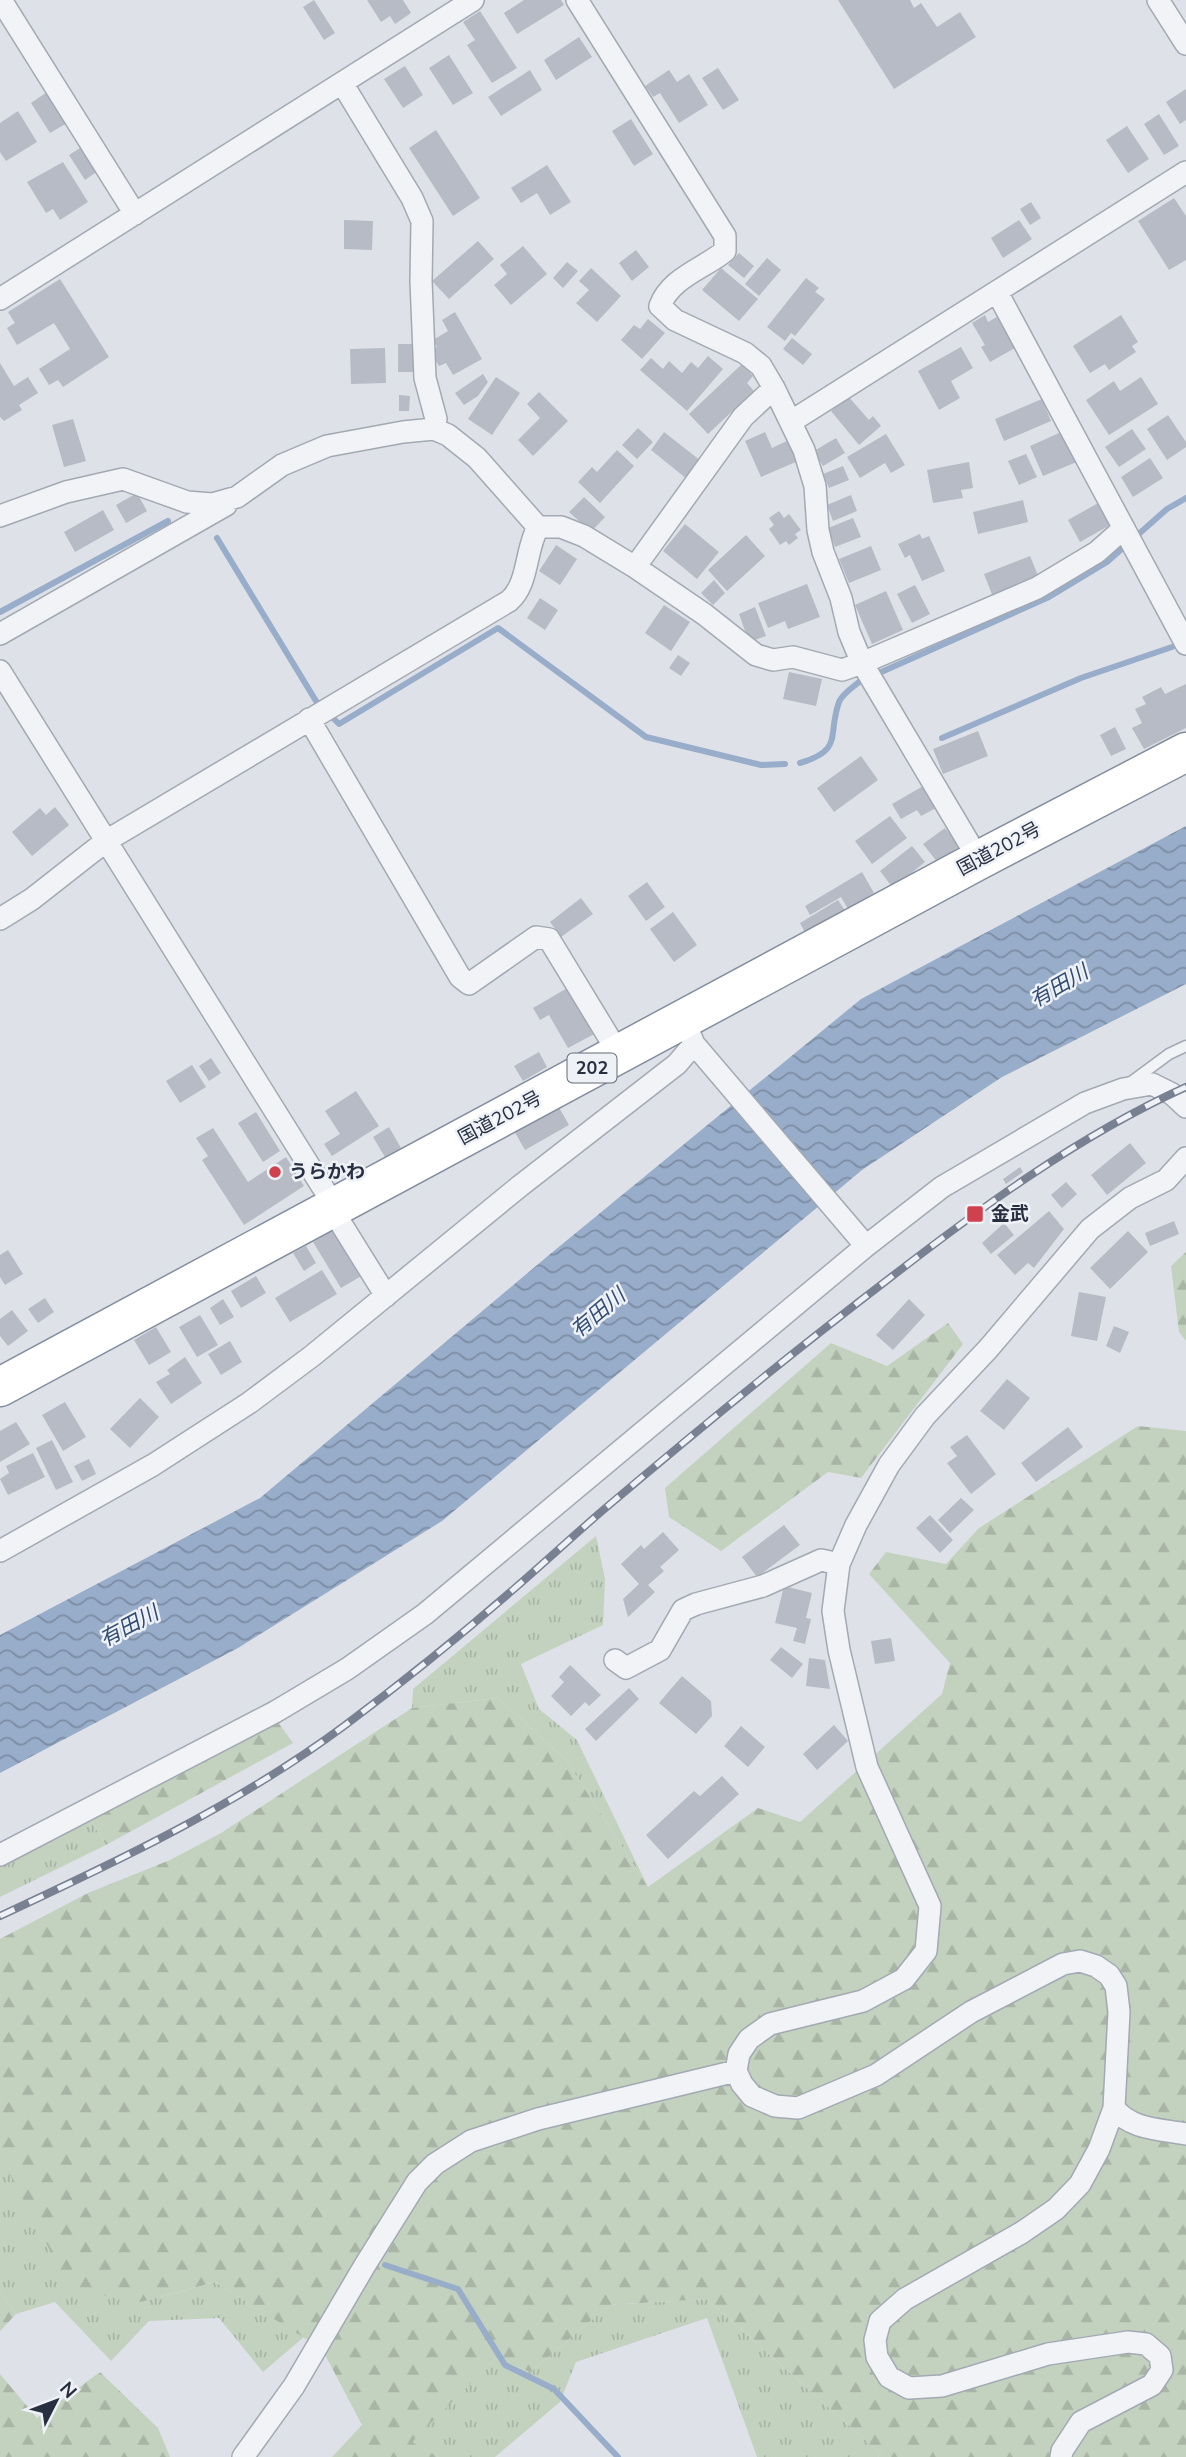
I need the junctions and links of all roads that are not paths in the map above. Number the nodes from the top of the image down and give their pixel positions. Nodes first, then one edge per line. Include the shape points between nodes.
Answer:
1 (1, 0) edge
2 (473, 0) edge
3 (577, 0) edge
4 (1158, 0) edge
5 (1186, 44) edge
6 (342, 83) junction
7 (1186, 172) edge
8 (135, 214) junction
9 (997, 292) junction
10 (0, 299) edge
11 (774, 388) junction
12 (792, 421) junction
13 (435, 429) junction
14 (237, 497) junction
15 (0, 516) edge
16 (538, 527) junction
17 (1124, 528) junction
18 (635, 567) junction
19 (0, 634) edge
20 (1186, 643) edge
21 (0, 671) edge
22 (868, 672) junction
23 (320, 713) junction
24 (1186, 752) edge
25 (106, 841) junction
26 (979, 860) junction
27 (0, 919) edge
28 (689, 1031) junction
29 (1186, 1046) edge
30 (619, 1054) junction
31 (1123, 1089) junction
32 (1186, 1107) edge
33 (1186, 1158) edge
34 (335, 1207) junction
35 (866, 1246) junction
36 (386, 1296) junction
37 (0, 1387) edge
38 (0, 1551) edge
39 (839, 1564) junction
40 (615, 1660) dead end
41 (0, 1855) edge
42 (736, 2071) junction
43 (1114, 2108) junction
44 (1186, 2134) edge
45 (243, 2457) edge
46 (1061, 2457) edge

1 - 8 street
2 - 6 street
3 - 11 street via 725,236 725,251 671,286 660,306 675,320 745,353 761,366
4 - 5 street
6 - 8 street
6 - 13 street via 422,221 425,378
7 - 9 street
8 - 10 street
9 - 12 street
9 - 17 street
11 - 12 street
11 - 18 street via 743,417
12 - 22 street via 815,486 822,552
13 - 14 street via 327,446 282,465
13 - 16 street via 477,458
14 - 15 street via 212,504 187,502 123,479 66,492
14 - 19 street
16 - 18 street via 561,527 584,536
16 - 23 street via 518,593 509,601
17 - 20 street
17 - 22 street via 1097,552 1037,588
18 - 22 street via 757,655
21 - 25 street
22 - 26 street
23 - 25 street
23 - 30 street via 460,977 469,984 536,937 549,939
24 - 26 highway, 国道202号 / 202
25 - 27 street
25 - 34 street
26 - 28 highway, 国道202号 / 202
28 - 30 highway, 国道202号 / 202
28 - 35 street
28 - 36 street via 677,1064
29 - 31 lane via 1140,1073
30 - 34 highway, 国道202号 / 202
31 - 32 street via 1152,1084
31 - 35 street via 1085,1103 942,1187
33 - 39 street via 1166,1180 1130,1198 1090,1229 925,1416 889,1465
34 - 36 street
34 - 37 highway, 国道202号 / 202
35 - 41 street via 425,1614 275,1712
36 - 38 street via 249,1403 153,1465
39 - 40 street via 821,1560 763,1587 696,1604 683,1610 660,1650 626,1668
39 - 42 street via 833,1611 839,1650 867,1767 930,1906 926,1951 904,1979 863,2001 770,2024 738,2054
42 - 43 street via 752,2096 775,2106 798,2108 876,2075 971,2012 1063,1964 1080,1961 1109,1975 1116,1986
42 - 45 street via 538,2119 471,2141 435,2164 417,2182 294,2386
43 - 44 street via 1123,2120
43 - 46 street via 1080,2184 1056,2209 905,2299 880,2321 875,2340 877,2357 889,2376 909,2388 942,2386 1048,2354 1128,2342 1146,2344 1160,2356 1162,2370 1152,2385 1081,2422

